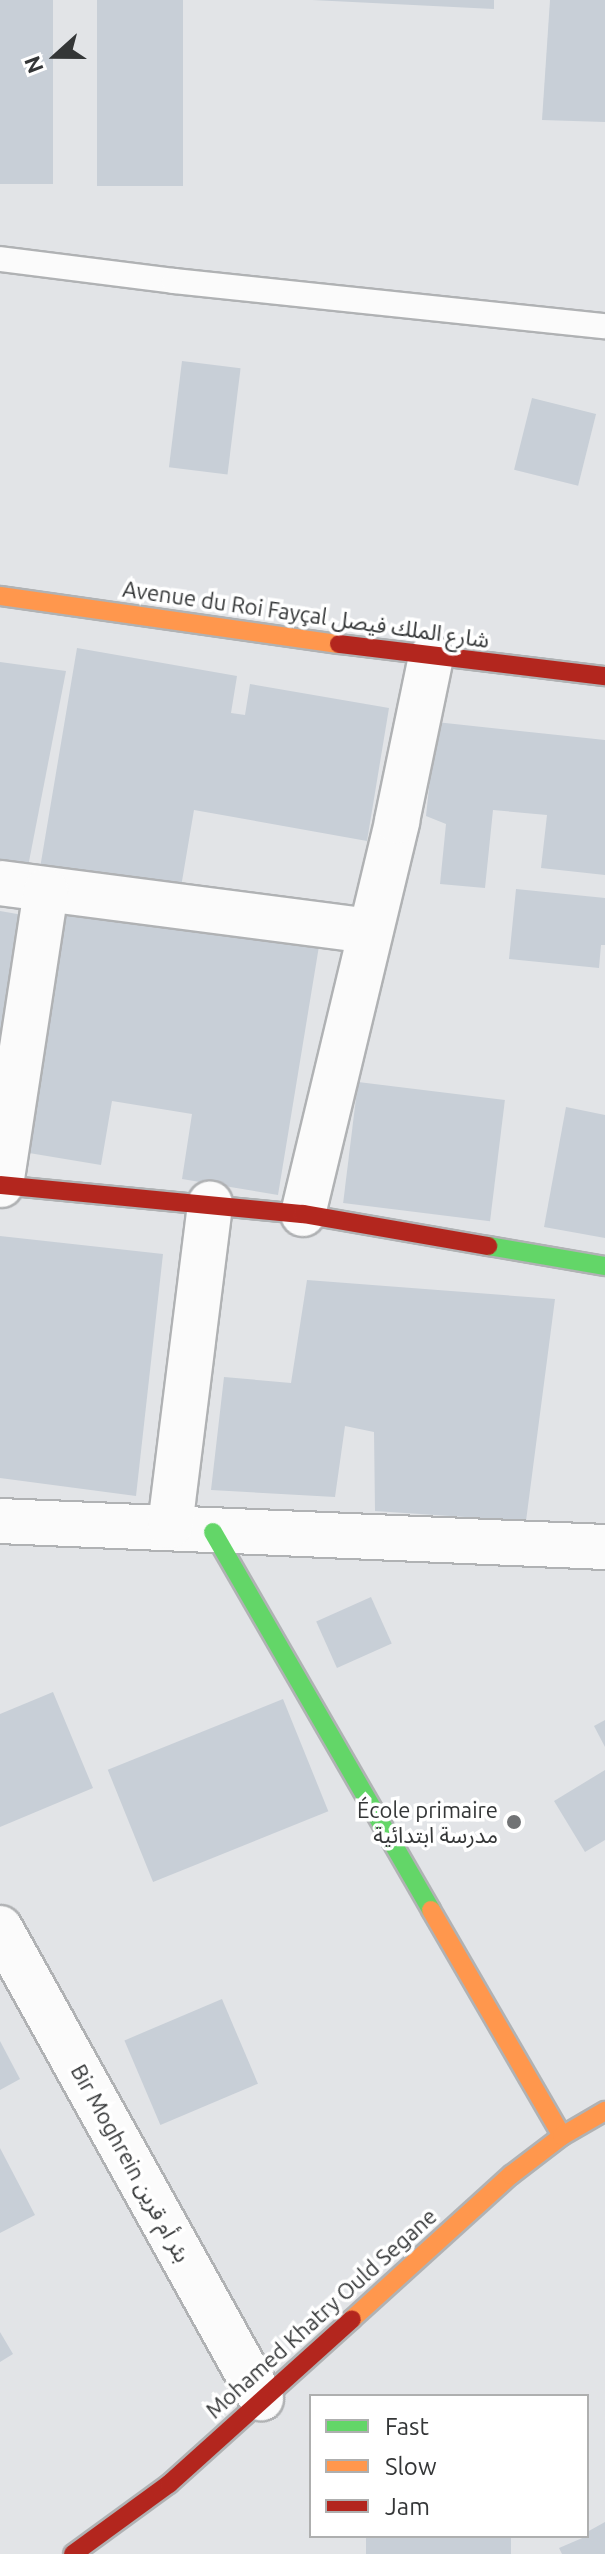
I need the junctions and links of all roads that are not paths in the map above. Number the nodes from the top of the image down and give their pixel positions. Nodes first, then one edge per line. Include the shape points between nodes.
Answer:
1 (0, 259) edge
2 (605, 326) edge
3 (0, 596) edge
4 (431, 657) junction
5 (605, 676) edge
6 (0, 883) edge
7 (46, 890) junction
8 (370, 931) junction
9 (0, 1185) edge
10 (210, 1203) junction
11 (303, 1214) junction
12 (605, 1266) edge
13 (0, 1521) edge
14 (170, 1526) junction
15 (213, 1532) junction
16 (605, 1547) edge
17 (0, 1928) edge
18 (605, 2111) edge
19 (562, 2136) junction
20 (261, 2398) junction
21 (73, 2554) edge

1 - 2 lane
3 - 4 street, Avenue du Roi Fayçal شارع الملك فيصل
4 - 5 street, Avenue du Roi Fayçal شارع الملك فيصل
4 - 8 street
6 - 7 street
7 - 8 street
7 - 9 street
8 - 11 street
9 - 10 street
10 - 11 street
10 - 14 street
11 - 12 street
13 - 14 street
14 - 15 street
15 - 16 street
15 - 19 street
17 - 20 street, Bir Moghrein بئر أم قرين
18 - 19 street, Mohamed Khatry Ould Segane
19 - 20 street, Mohamed Khatry Ould Segane via 511,2175
20 - 21 street, Mohamed Khatry Ould Segane via 169,2484

